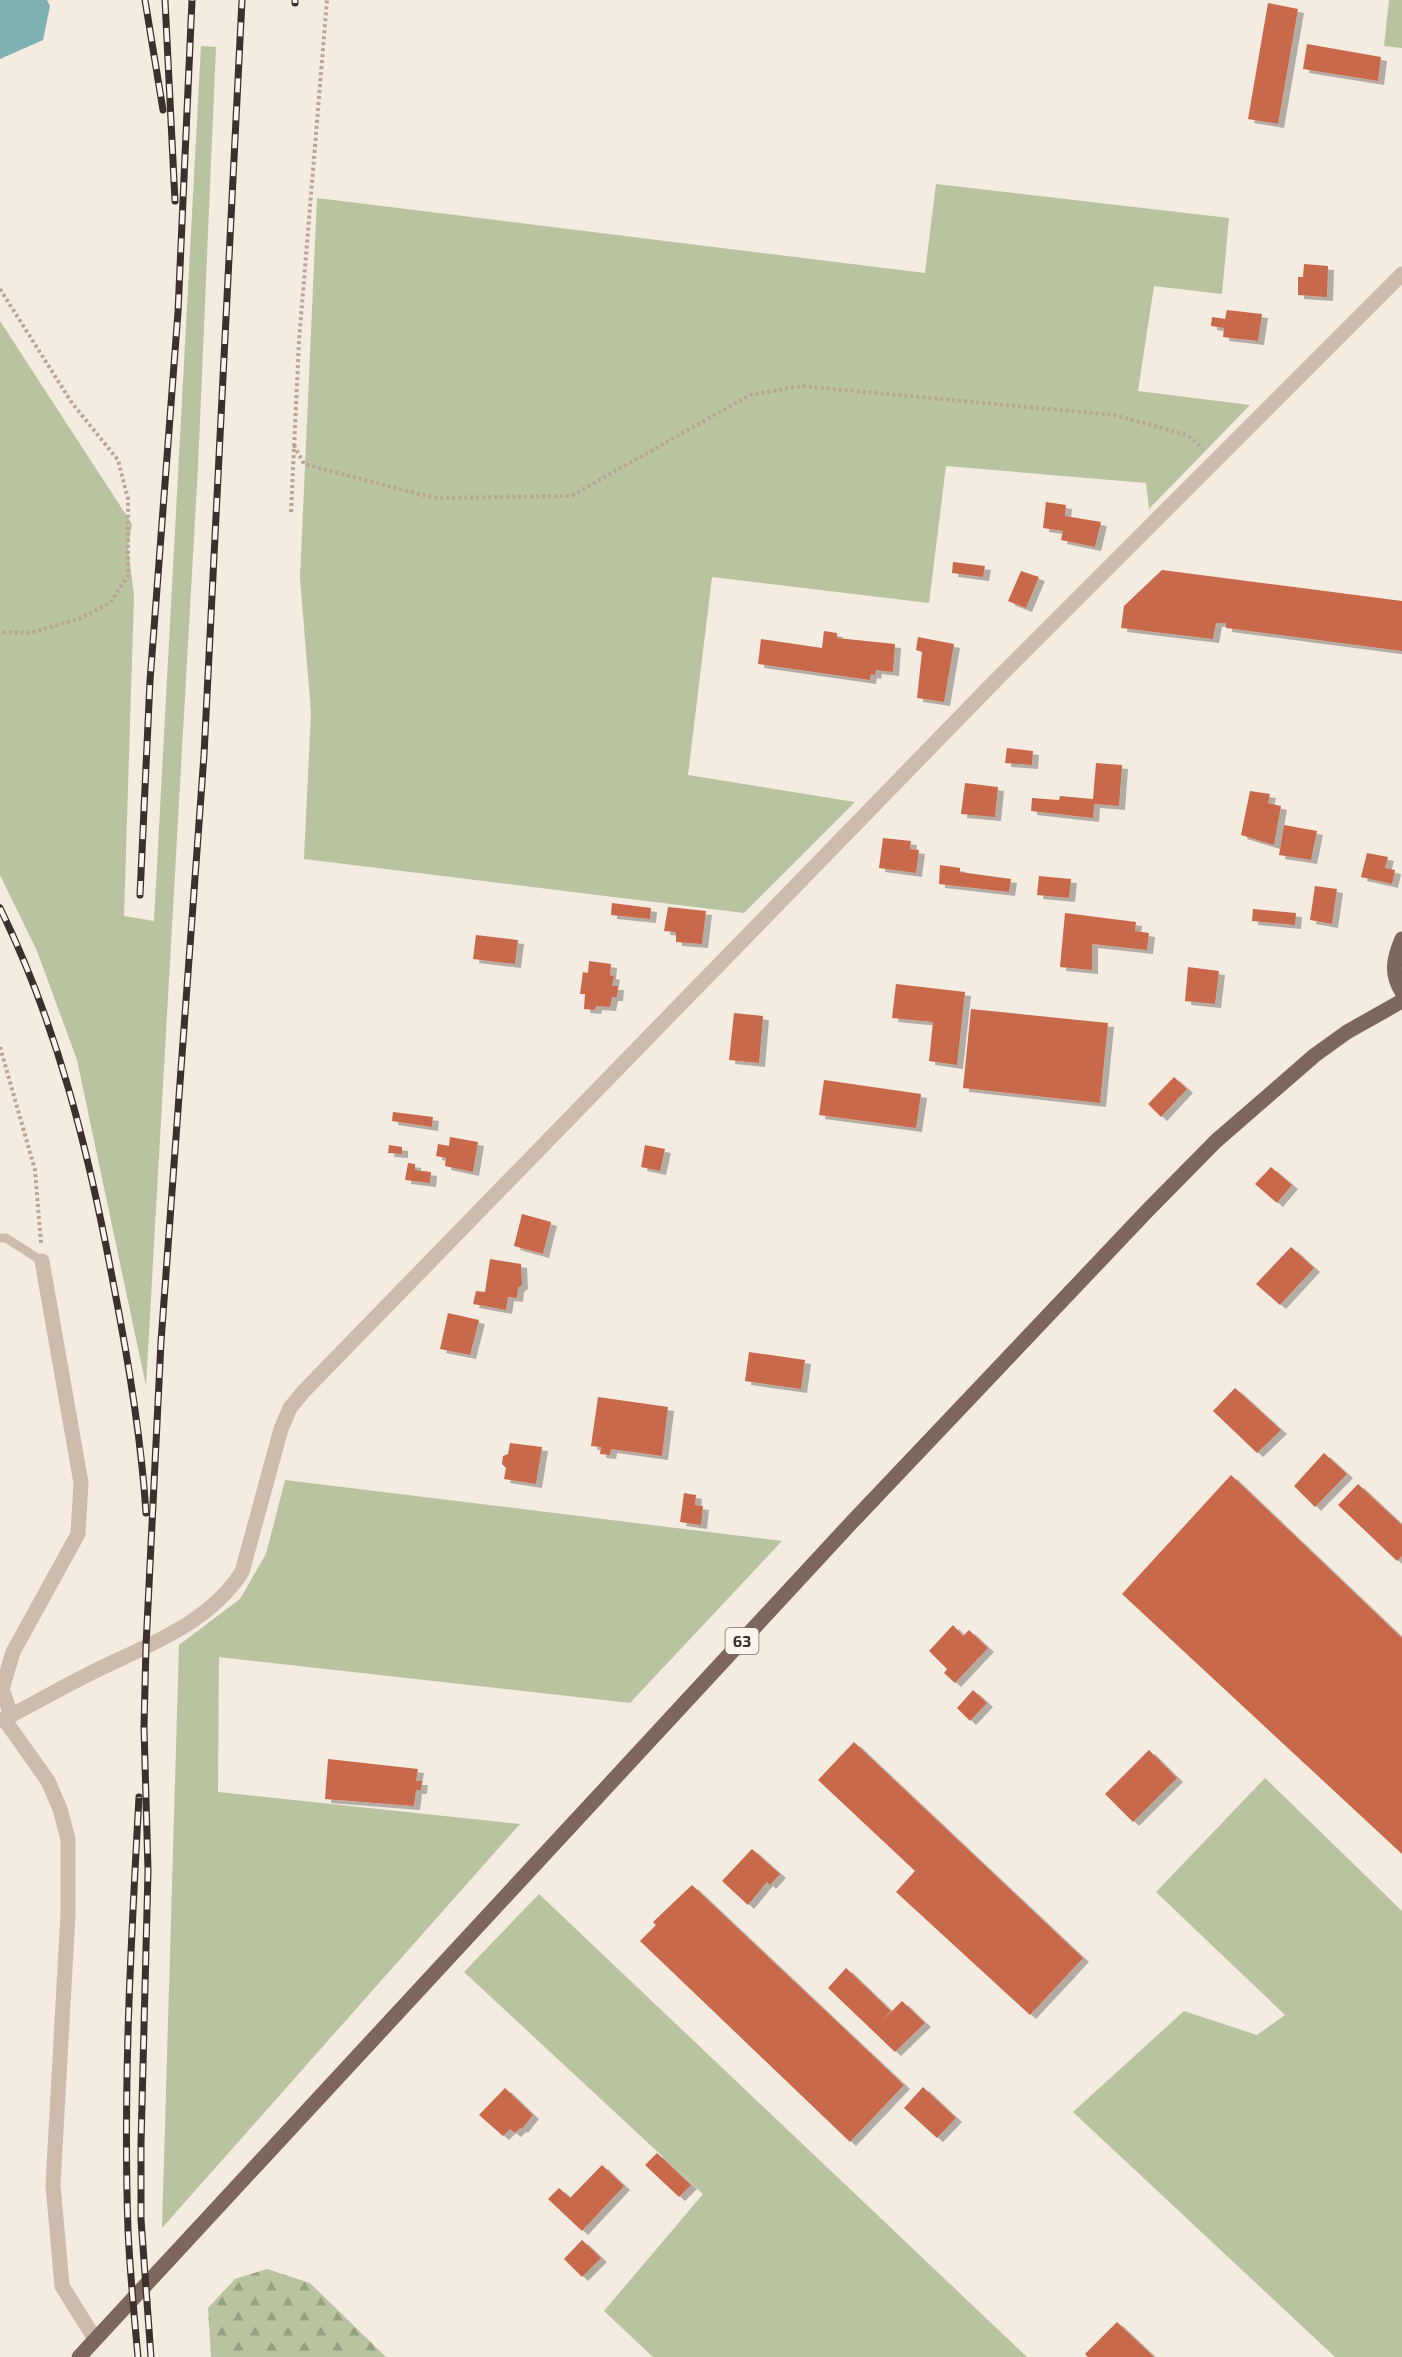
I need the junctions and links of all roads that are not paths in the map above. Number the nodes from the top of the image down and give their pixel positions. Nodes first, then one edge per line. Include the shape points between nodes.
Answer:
1 (1402, 274) edge
2 (1402, 939) edge
3 (1402, 992) edge
4 (1402, 1001) edge
5 (0, 1238) edge
6 (42, 1262) joint
7 (5, 1719) edge
8 (95, 2339) junction
9 (78, 2357) edge

1 - 7 street via 955,722 304,1391 290,1408 281,1429 242,1572 214,1607 174,1633
2 - 3 main road via 1393,971
4 - 8 main road, 63 via 1347,1032 1307,1061 1216,1141 1148,1210 853,1521
5 - 6 lane
6 - 7 street via 81,1483 78,1534 13,1652 2,1689
7 - 8 street via 48,1781 68,1839 68,1914 53,2185 62,2286
8 - 9 main road, 63

